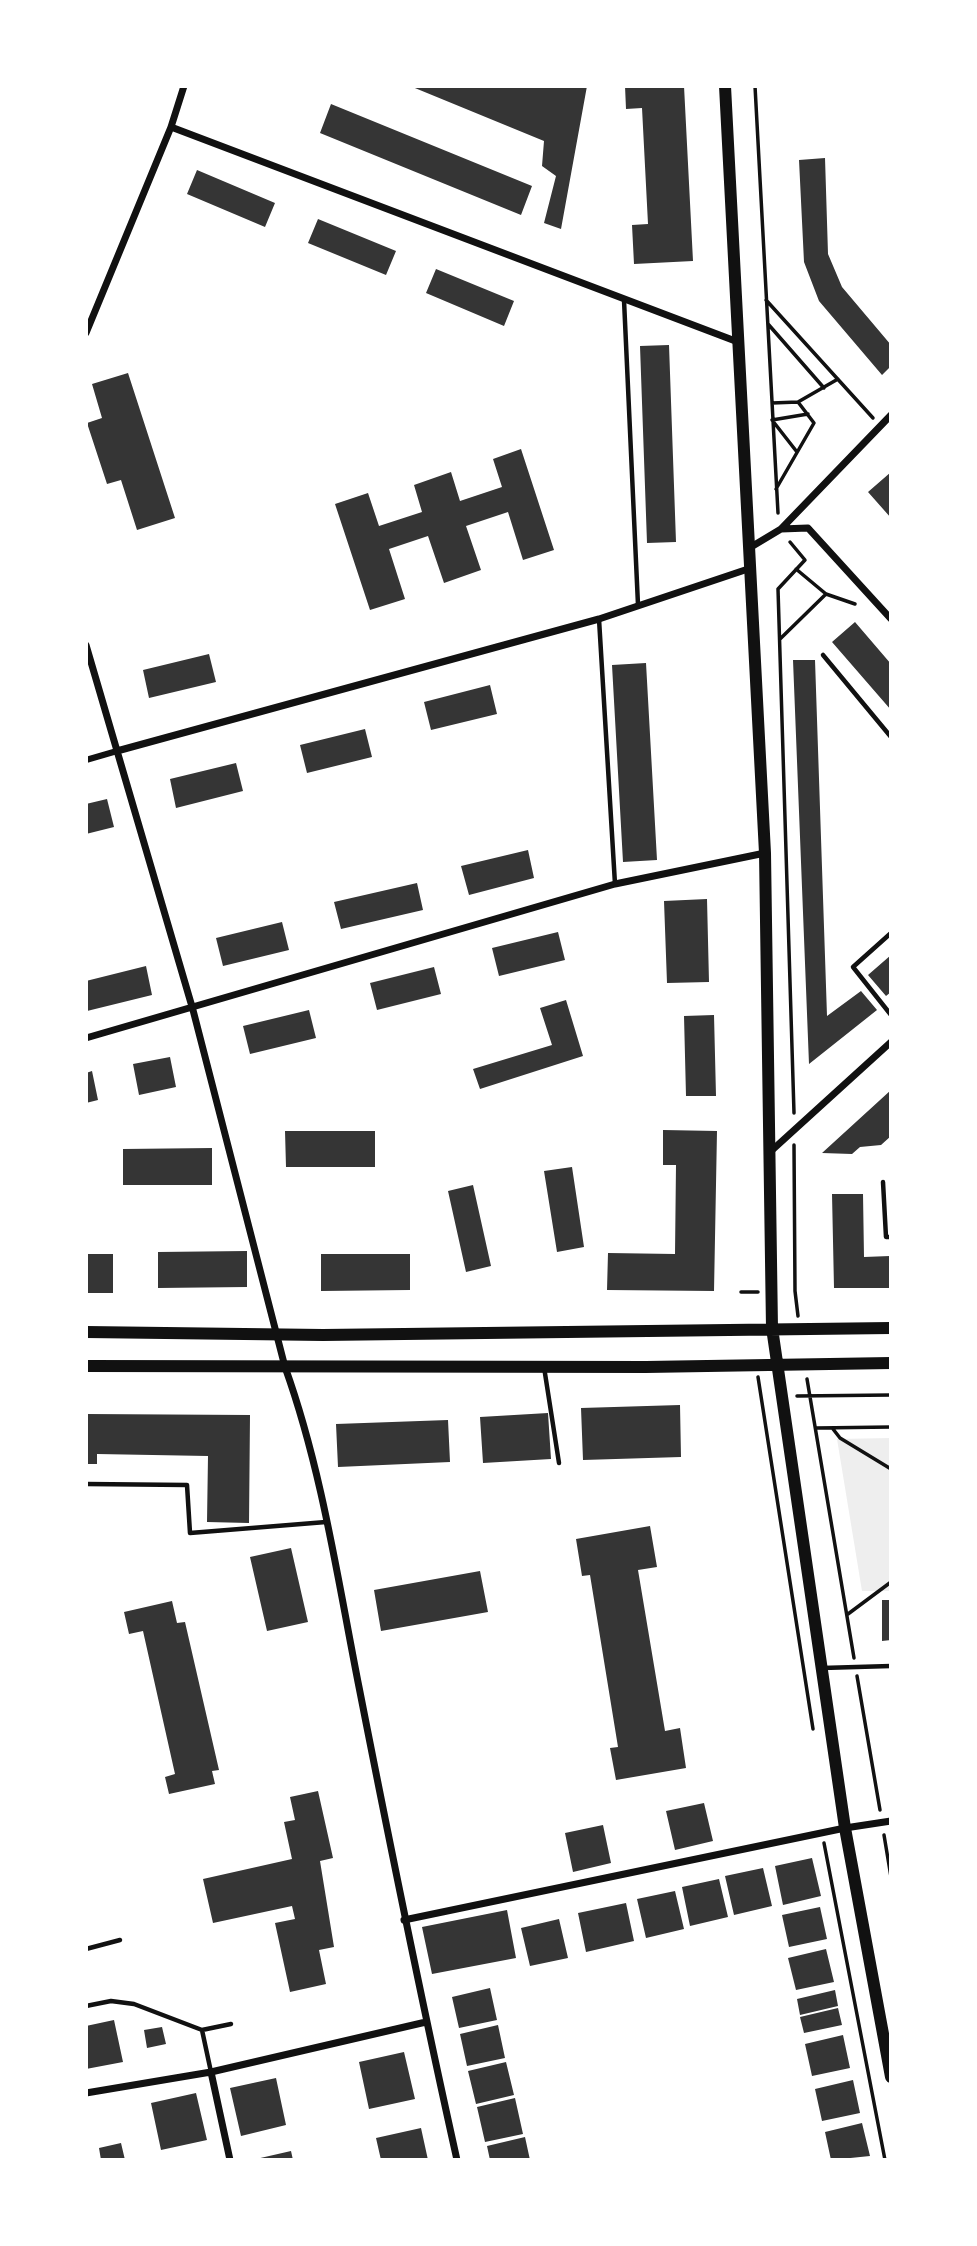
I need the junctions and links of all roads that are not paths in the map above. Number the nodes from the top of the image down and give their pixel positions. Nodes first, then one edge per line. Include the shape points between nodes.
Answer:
1 (184, 86) edge
2 (725, 86) edge
3 (171, 127) junction
4 (624, 300) junction
5 (86, 333) edge
6 (738, 342) junction
7 (891, 415) edge
8 (781, 529) junction
9 (751, 547) junction
10 (752, 568) junction
11 (638, 605) junction
12 (599, 619) junction
13 (891, 619) edge
14 (86, 645) edge
15 (823, 655) dead end
16 (891, 737) edge
17 (117, 751) junction
18 (86, 760) edge
19 (765, 853) junction
20 (615, 884) junction
21 (891, 933) edge
22 (192, 1010) junction
23 (891, 1015) edge
24 (86, 1038) edge
25 (891, 1042) edge
26 (769, 1153) junction
27 (883, 1182) dead end
28 (891, 1237) edge
29 (772, 1328) junction
30 (891, 1328) edge
31 (86, 1332) edge
32 (277, 1334) junction
33 (776, 1363) junction
34 (891, 1363) edge
35 (86, 1366) edge
36 (544, 1366) junction
37 (285, 1367) junction
38 (559, 1463) dead end
39 (86, 1484) edge
40 (326, 1522) junction
41 (891, 1667) edge
42 (821, 1668) junction
43 (891, 1821) edge
44 (845, 1828) junction
45 (404, 1920) junction
46 (120, 1940) dead end
47 (86, 1948) edge
48 (86, 2006) edge
49 (426, 2022) junction
50 (231, 2024) dead end
51 (202, 2029) junction
52 (211, 2072) junction
53 (891, 2077) edge
54 (86, 2092) edge
55 (230, 2160) edge
56 (457, 2160) edge

1 - 3 street
2 - 6 main road
3 - 4 street
3 - 5 street
4 - 6 street
4 - 11 lane
6 - 9 main road
7 - 8 street
8 - 9 street
8 - 13 street via 808,528
9 - 10 main road
10 - 11 street
10 - 19 main road
11 - 12 street
12 - 17 street
12 - 20 lane
14 - 17 street
15 - 16 lane
17 - 18 street
17 - 22 street
19 - 20 street
19 - 26 main road
20 - 22 street
21 - 23 lane via 853,967
22 - 24 street
22 - 32 street
25 - 26 street
26 - 29 main road
27 - 28 lane via 886,1237
29 - 30 main road
29 - 32 main road
29 - 33 main road
31 - 32 main road
32 - 37 street
33 - 34 main road
33 - 36 main road
33 - 42 main road
35 - 37 main road
36 - 37 main road
36 - 38 lane
37 - 40 street
39 - 40 lane via 187,1485 190,1534
40 - 45 street
41 - 42 lane
42 - 44 main road
43 - 44 street
44 - 45 street
44 - 53 main road
45 - 49 street
46 - 47 lane
48 - 51 lane via 111,2001 134,2004
49 - 52 street
49 - 56 street
50 - 51 lane
51 - 52 lane
52 - 54 street
52 - 55 street

